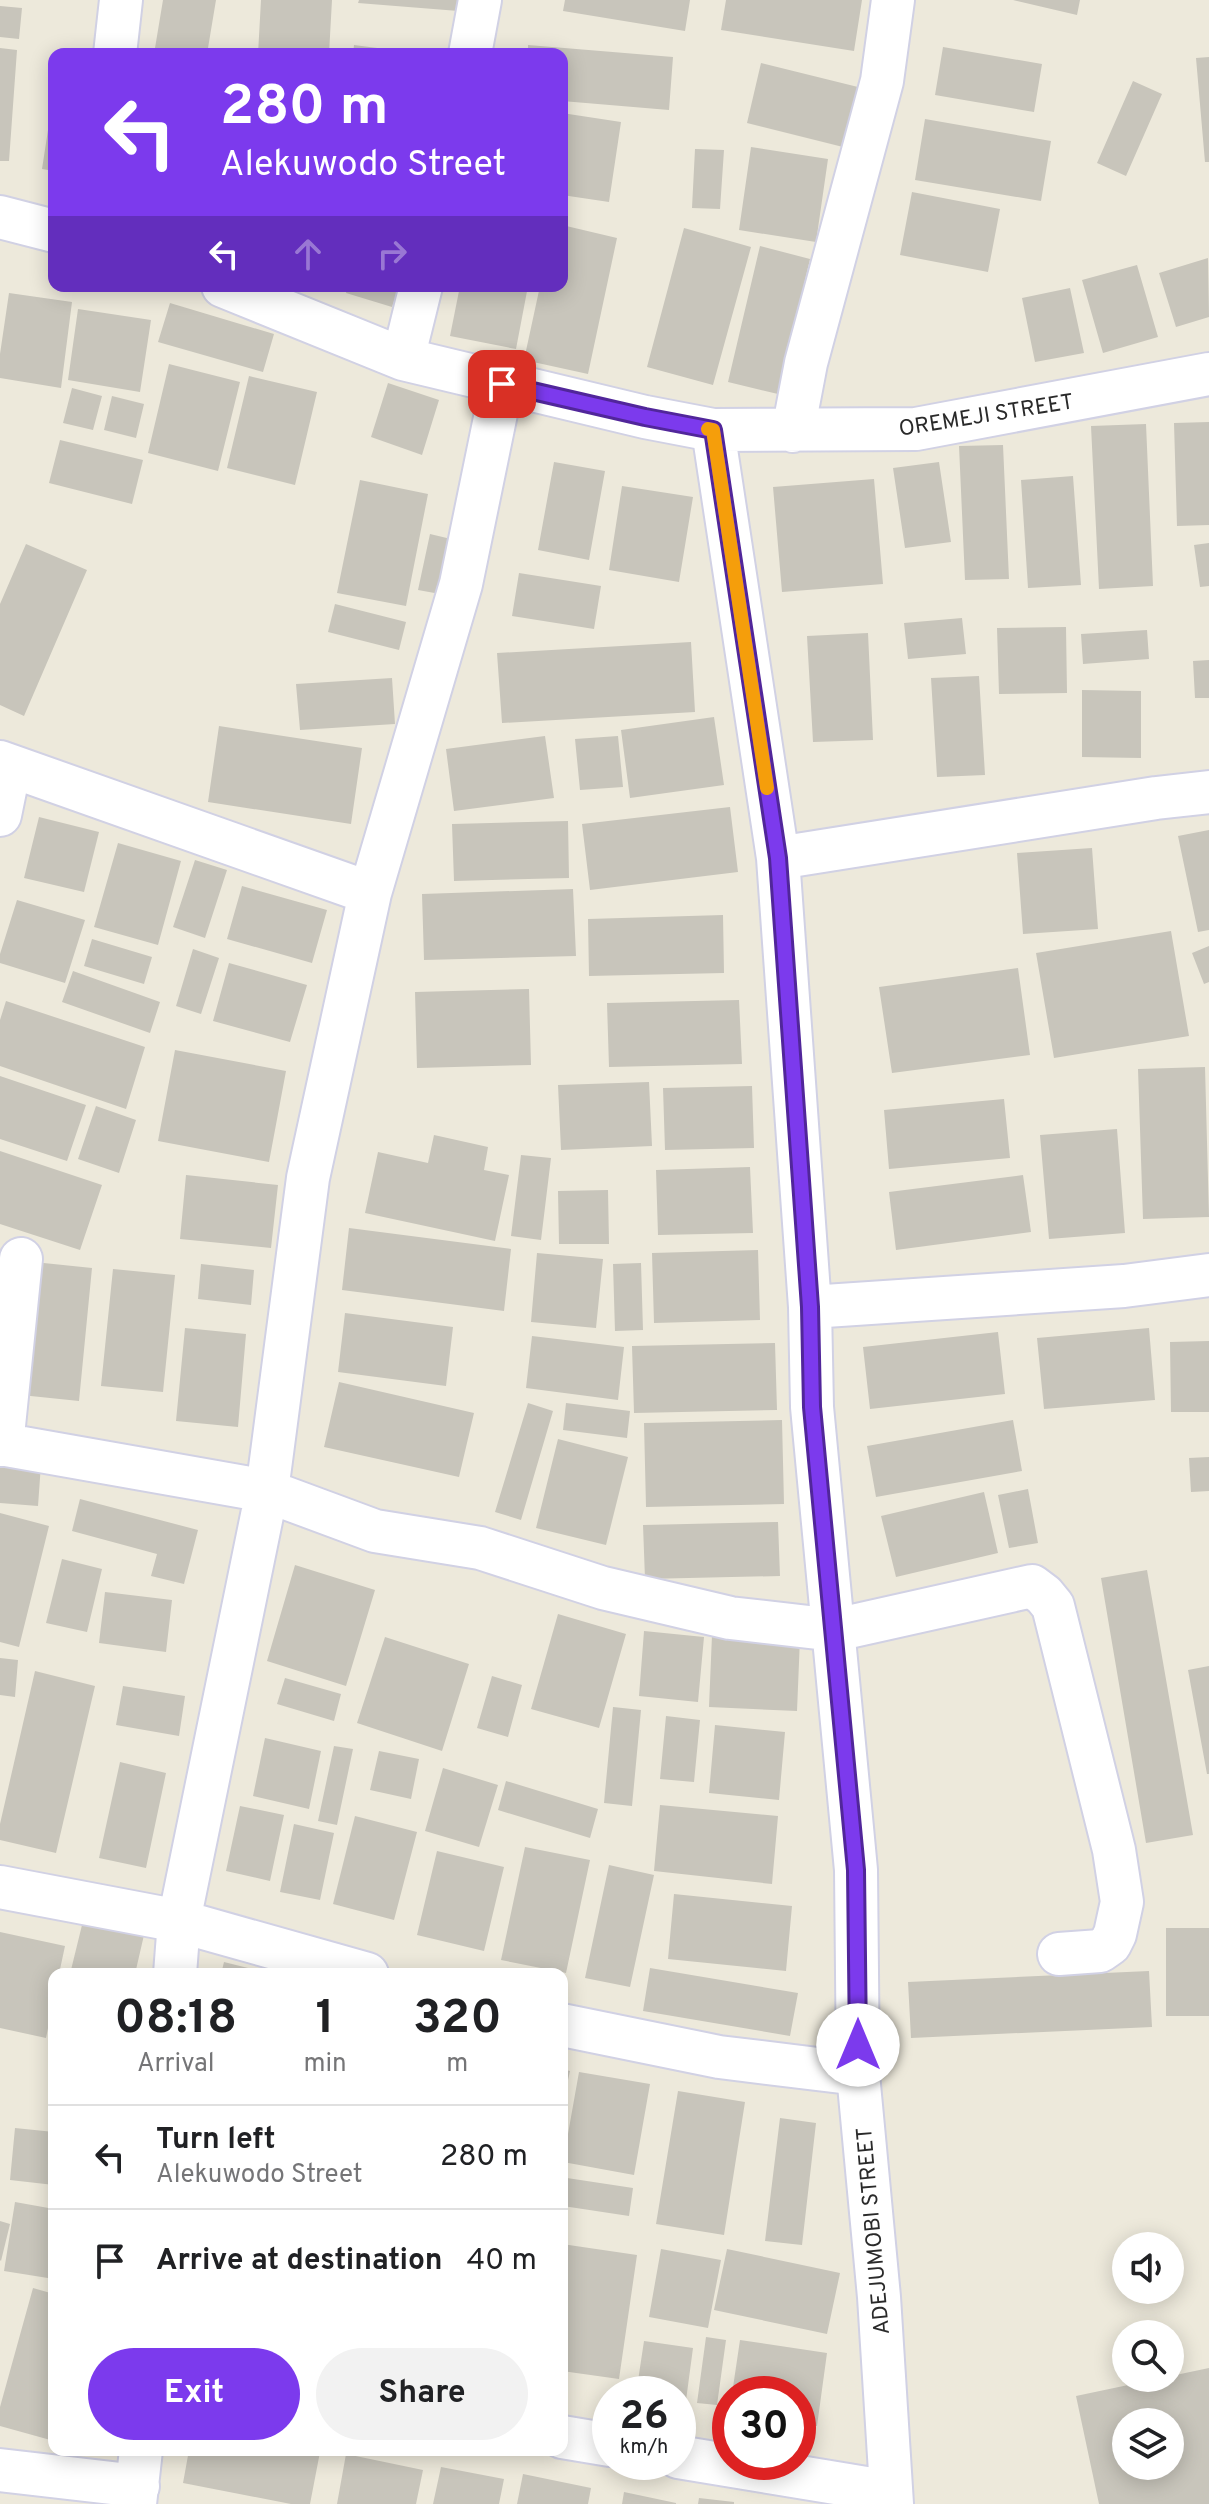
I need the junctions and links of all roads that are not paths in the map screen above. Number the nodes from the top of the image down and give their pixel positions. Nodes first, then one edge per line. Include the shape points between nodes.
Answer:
1 (121, 0) edge
2 (480, 0) edge
3 (893, 0) edge
4 (116, 48) edge
5 (471, 48) edge
6 (0, 217) edge
7 (48, 229) edge
8 (238, 292) edge
9 (420, 292) edge
10 (403, 359) junction
11 (1209, 374) edge
12 (502, 384) junction
13 (713, 430) junction
14 (793, 431) junction
15 (5, 764) edge
16 (1209, 792) edge
17 (0, 815) edge
18 (778, 858) junction
19 (370, 893) junction
20 (21, 1259) dead end
21 (1209, 1275) edge
22 (810, 1307) junction
23 (1, 1444) edge
24 (267, 1491) junction
25 (835, 1630) junction
26 (0, 1887) edge
27 (179, 1921) junction
28 (1059, 1954) dead end
29 (175, 1968) edge
30 (346, 1968) edge
31 (568, 2026) edge
32 (858, 2074) junction
33 (568, 2438) edge
34 (592, 2442) edge
35 (696, 2460) edge
36 (0, 2470) edge
37 (138, 2480) edge
38 (891, 2498) edge

1 - 4 street
2 - 5 street
3 - 14 street via 882,81 806,363
6 - 7 street
8 - 10 street, OREMEJI STREET
9 - 10 street
10 - 12 street, OREMEJI STREET
11 - 14 street, OREMEJI STREET via 916,429
12 - 13 street, OREMEJI STREET
12 - 19 street via 461,584
13 - 14 street, OREMEJI STREET
13 - 18 street, ADEJUMOBI STREET
15 - 17 street
15 - 19 street
16 - 18 street
18 - 22 street, ADEJUMOBI STREET
19 - 24 street via 308,1178
20 - 23 street
21 - 22 street via 1124,1286
22 - 25 street, ADEJUMOBI STREET via 812,1407
23 - 24 street
24 - 25 street via 375,1531 480,1548 603,1588 730,1618
24 - 27 street
25 - 28 street via 1032,1586 1053,1606 1114,1850 1122,1902 1110,1944 1100,1951
25 - 32 street, ADEJUMOBI STREET via 856,1870
26 - 27 street
27 - 29 street
27 - 30 street
31 - 32 street via 719,2057
32 - 38 street, ADEJUMOBI STREET
33 - 34 street
35 - 38 street
36 - 37 street

